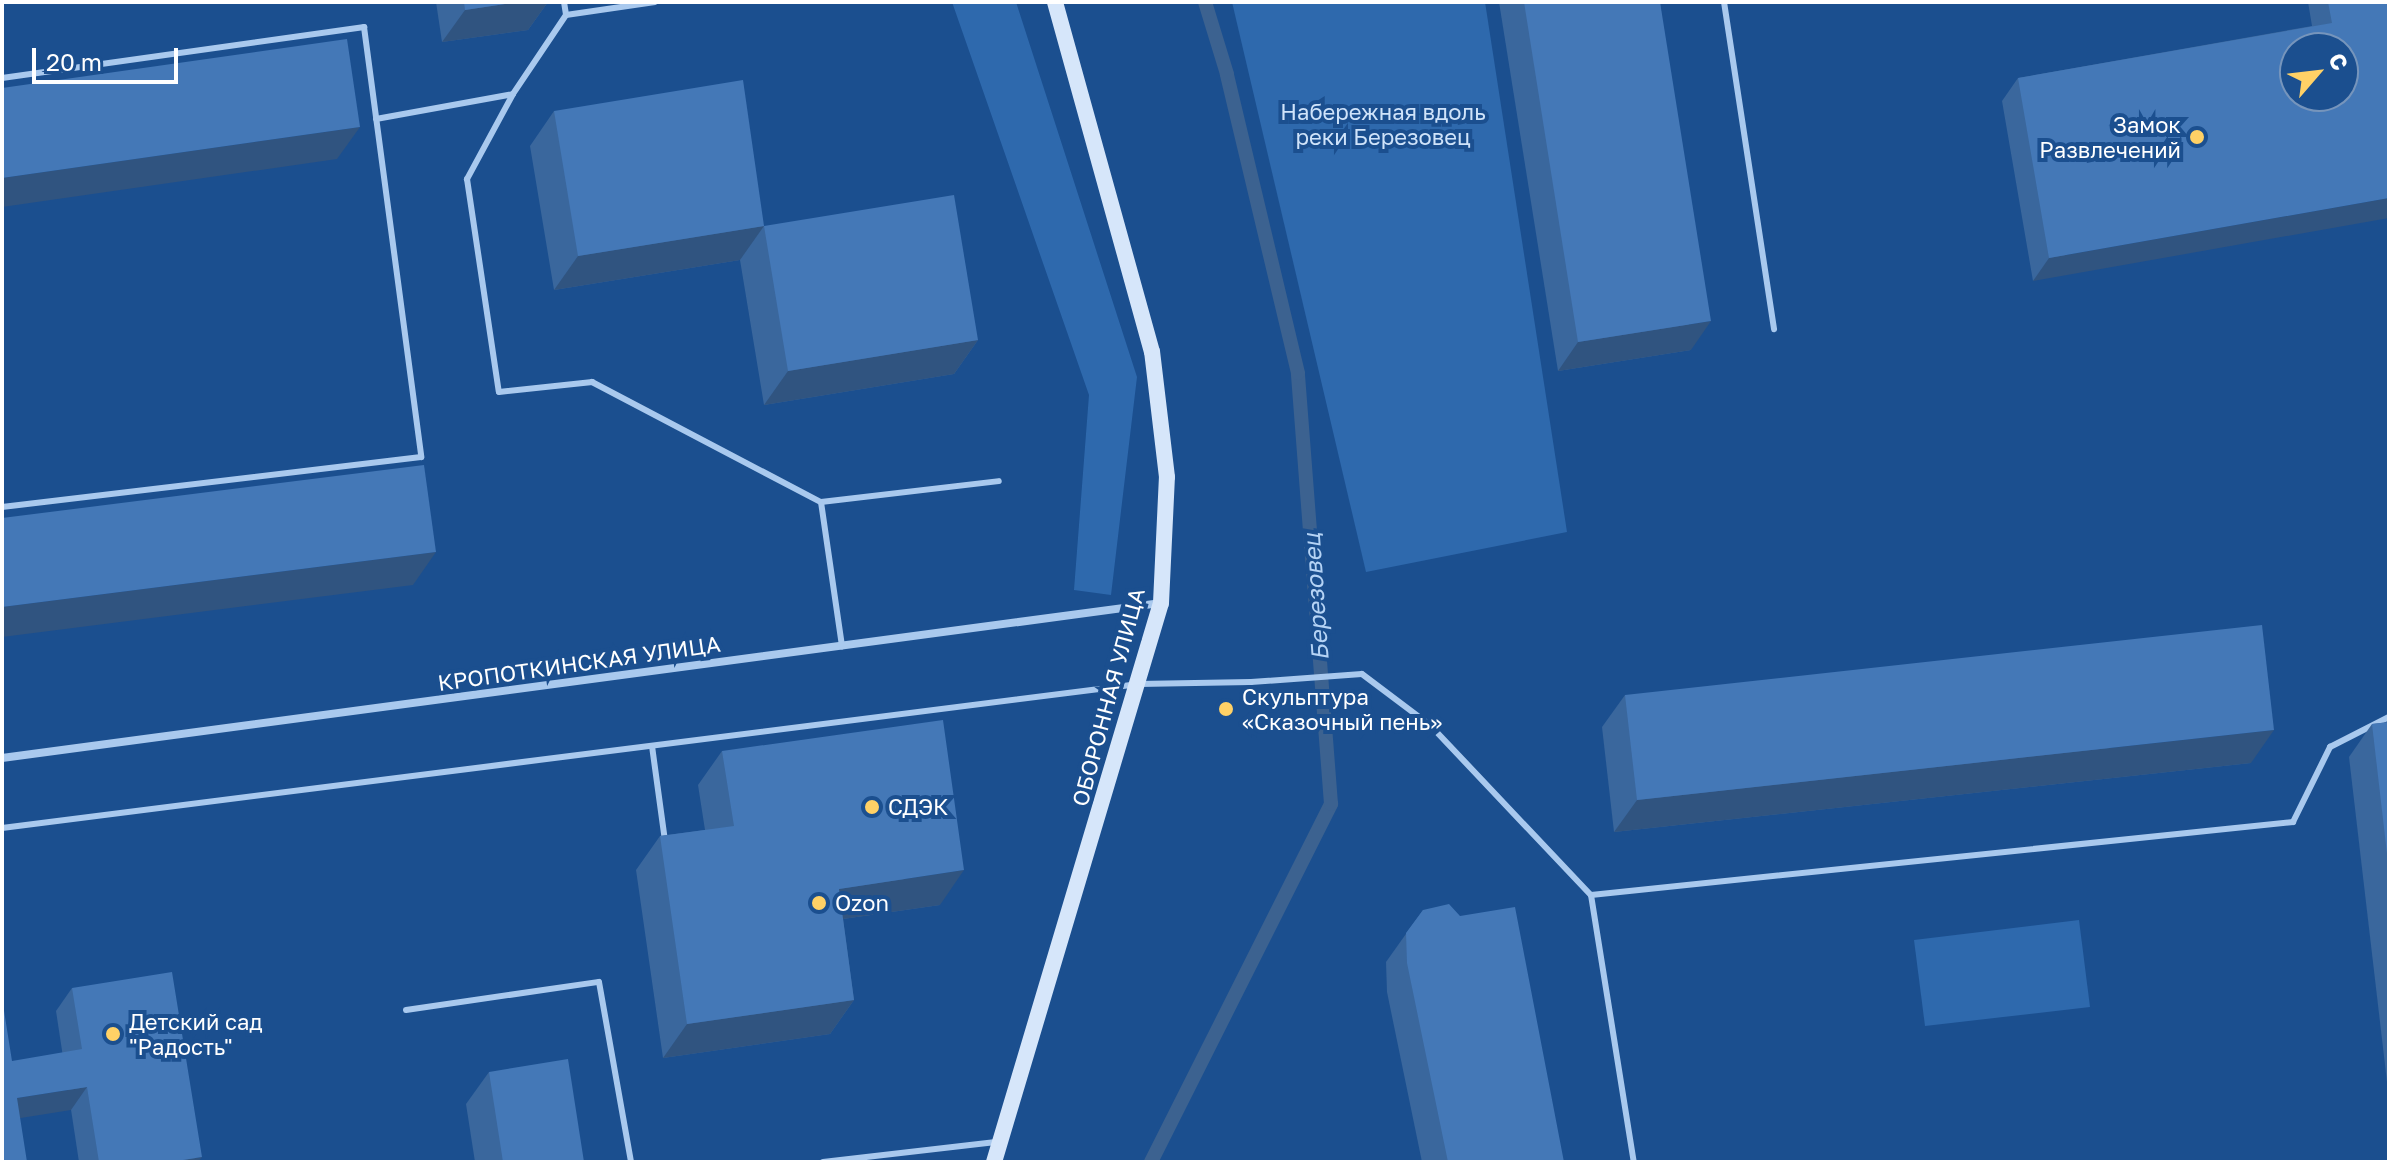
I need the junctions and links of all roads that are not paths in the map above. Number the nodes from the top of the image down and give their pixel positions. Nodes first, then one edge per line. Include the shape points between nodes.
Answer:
1 (564, 2) edge
2 (655, 2) edge
3 (1055, 2) edge
4 (1724, 2) edge
5 (566, 15) junction
6 (2, 78) edge
7 (513, 94) junction
8 (376, 119) junction
9 (1774, 329) dead end
10 (999, 481) dead end
11 (821, 502) junction
12 (2, 507) edge
13 (1161, 603) junction
14 (842, 646) junction
15 (1139, 684) junction
16 (2389, 717) edge
17 (652, 746) junction
18 (2, 758) edge
19 (2, 828) edge
20 (666, 847) edge
21 (1591, 895) junction
22 (406, 1010) dead end
23 (1000, 1142) junction
24 (631, 1162) edge
25 (823, 1162) edge
26 (994, 1162) edge
27 (1634, 1162) edge

1 - 5 lane
2 - 5 lane
3 - 13 street, ОБОРОННАЯ УЛИЦА via 1152,352 1167,477
4 - 9 lane
5 - 7 lane
6 - 8 lane via 364,27
7 - 8 lane
7 - 11 lane via 467,179 499,392 592,382
8 - 12 lane via 421,457
10 - 11 lane
11 - 14 lane
13 - 14 street, КРОПОТКИНСКАЯ УЛИЦА
13 - 15 street, ОБОРОННАЯ УЛИЦА
14 - 18 street, КРОПОТКИНСКАЯ УЛИЦА
15 - 17 lane
15 - 21 lane via 1362,674 1430,725
15 - 23 street, ОБОРОННАЯ УЛИЦА
16 - 21 lane via 2330,747 2293,822
17 - 19 lane
17 - 20 lane
21 - 27 lane
22 - 24 lane via 599,982
23 - 25 lane
23 - 26 street, ОБОРОННАЯ УЛИЦА

